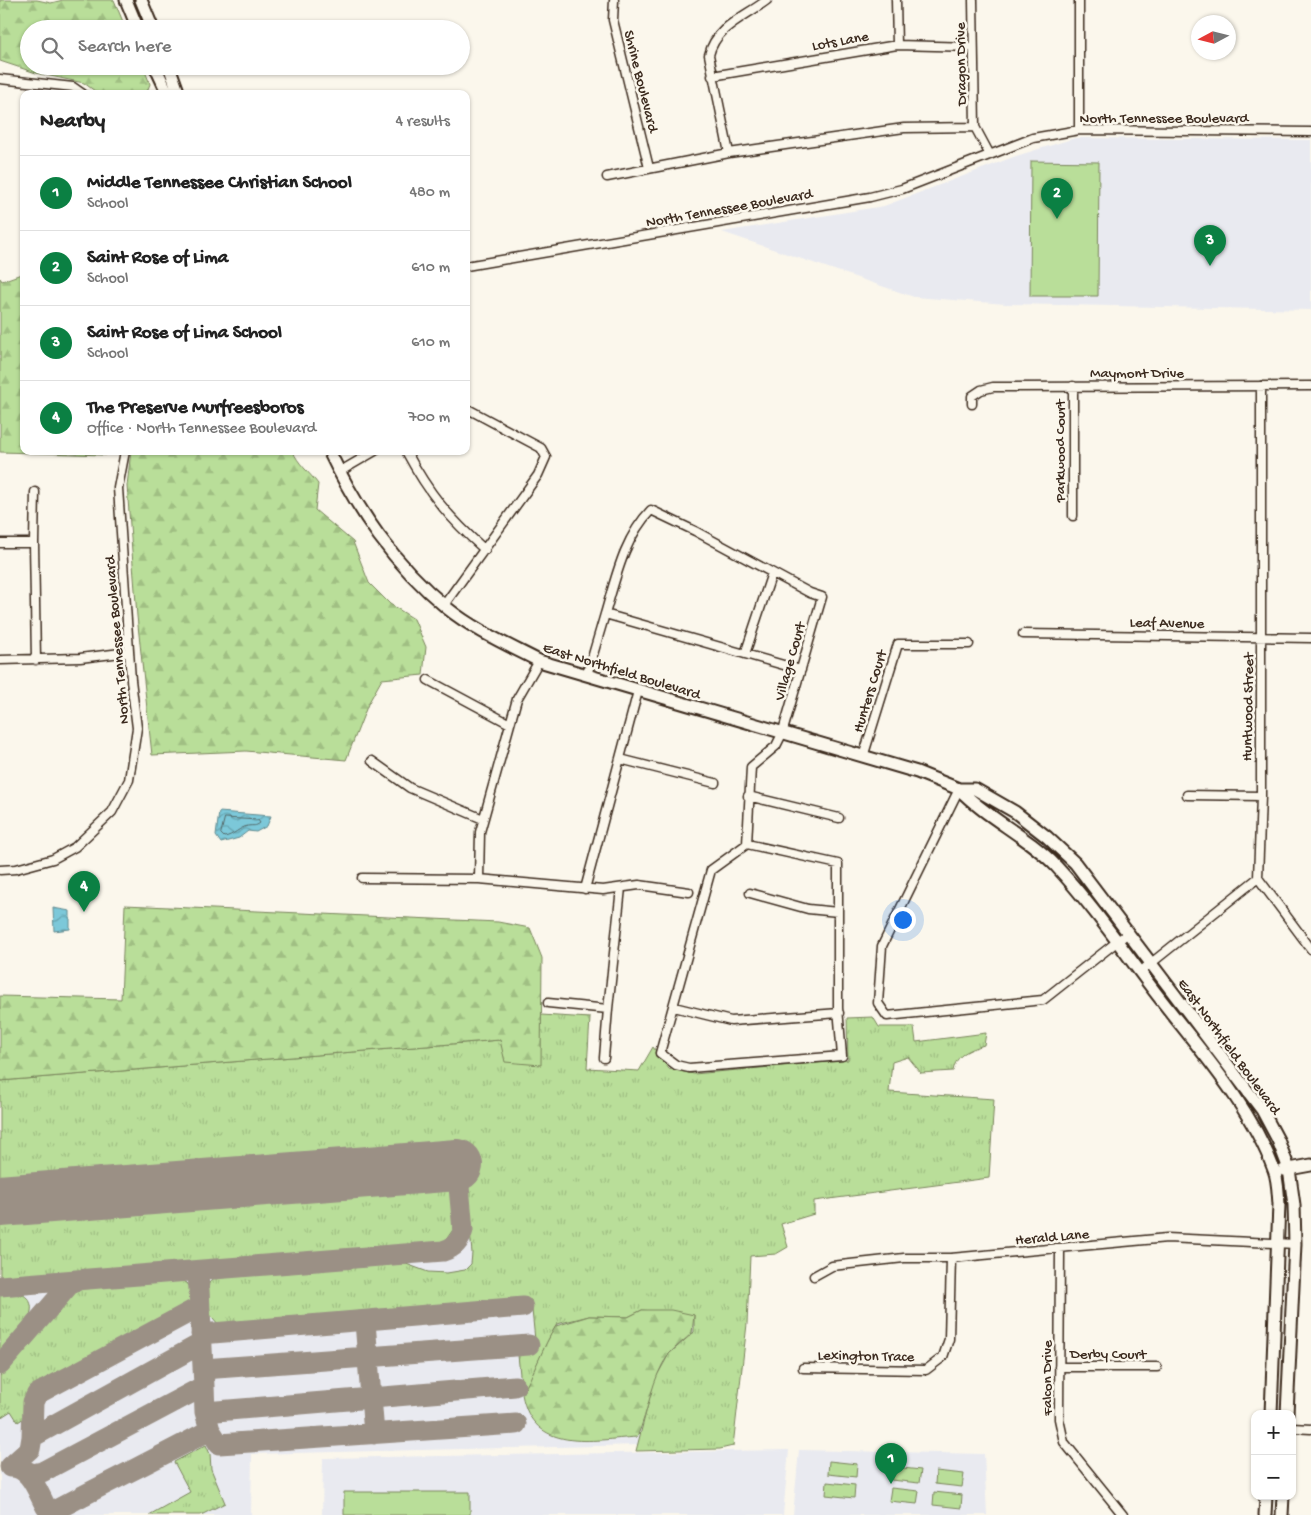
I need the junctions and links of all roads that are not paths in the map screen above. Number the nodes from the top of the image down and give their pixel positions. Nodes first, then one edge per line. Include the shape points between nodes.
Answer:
1 (126, 0) edge
2 (141, 0) edge
3 (614, 0) edge
4 (767, 0) edge
5 (896, 0) edge
6 (973, 0) edge
7 (1080, 0) edge
8 (134, 20) edge
9 (149, 20) edge
10 (897, 44) junction
11 (973, 47) junction
12 (159, 75) edge
13 (172, 75) edge
14 (712, 76) junction
15 (0, 79) edge
16 (77, 90) edge
17 (166, 90) edge
18 (178, 90) edge
19 (974, 127) junction
20 (1079, 130) junction
21 (1311, 132) edge
22 (729, 153) junction
23 (990, 155) junction
24 (649, 168) junction
25 (607, 177) dead end
26 (470, 265) edge
27 (1073, 386) junction
28 (1261, 386) junction
29 (1311, 386) edge
30 (972, 404) dead end
31 (470, 410) edge
32 (125, 455) edge
33 (331, 455) edge
34 (368, 455) edge
35 (408, 455) edge
36 (339, 472) junction
37 (35, 492) dead end
38 (1073, 516) dead end
39 (0, 543) edge
40 (34, 544) junction
41 (485, 550) junction
42 (772, 573) junction
43 (444, 605) junction
44 (606, 614) junction
45 (1023, 634) dead end
46 (1262, 637) junction
47 (1311, 638) edge
48 (969, 644) dead end
49 (129, 652) junction
50 (745, 654) junction
51 (0, 660) edge
52 (36, 660) junction
53 (539, 661) junction
54 (801, 670) junction
55 (587, 676) junction
56 (428, 680) dead end
57 (638, 691) junction
58 (510, 724) junction
59 (782, 734) junction
60 (863, 757) junction
61 (620, 759) junction
62 (372, 761) dead end
63 (715, 783) dead end
64 (959, 788) junction
65 (1187, 795) dead end
66 (748, 796) junction
67 (1261, 796) junction
68 (839, 818) dead end
69 (483, 819) junction
70 (747, 844) junction
71 (0, 870) edge
72 (362, 878) dead end
73 (1258, 878) junction
74 (479, 879) junction
75 (585, 888) junction
76 (621, 888) junction
77 (689, 892) dead end
78 (750, 893) dead end
79 (838, 912) junction
80 (1128, 934) junction
81 (1117, 943) junction
82 (1311, 949) edge
83 (1151, 963) junction
84 (1140, 972) junction
85 (548, 1003) dead end
86 (674, 1007) junction
87 (608, 1009) junction
88 (839, 1013) junction
89 (604, 1058) dead end
90 (1311, 1165) edge
91 (1289, 1169) junction
92 (1275, 1172) junction
93 (1279, 1243) junction
94 (1294, 1244) junction
95 (1060, 1249) junction
96 (951, 1258) junction
97 (814, 1276) dead end
98 (1059, 1367) junction
99 (1157, 1367) dead end
100 (803, 1368) dead end
101 (1271, 1410) edge
102 (1287, 1410) edge
103 (1296, 1428) edge
104 (1311, 1429) edge
105 (1266, 1500) edge
106 (1283, 1500) edge
107 (1123, 1515) edge
108 (1265, 1515) edge
109 (1282, 1515) edge

1 - 8 main road
2 - 9 main road
3 - 24 street, Shrine Boulevard via 613,20
4 - 14 street via 729,25 712,41 709,55
5 - 10 street
6 - 11 street, Dragon Drive
7 - 20 street
10 - 11 street, Lots Lane
10 - 14 street, Lots Lane
11 - 19 street, Dragon Drive
12 - 17 main road
13 - 18 main road
14 - 22 street
15 - 16 street
19 - 22 street via 904,128
19 - 23 street
20 - 21 street, North Tennessee Boulevard
20 - 23 street, North Tennessee Boulevard via 1033,138
22 - 24 street
23 - 26 street, North Tennessee Boulevard via 902,189 870,197
24 - 25 street
27 - 28 street, Maymont Drive
27 - 30 street, Maymont Drive via 993,387 972,396
27 - 38 street, Parkwood Court
28 - 29 street, Maymont Drive
28 - 46 street, Huntwood Street
31 - 41 street via 541,448 546,458 538,475
32 - 49 street, North Tennessee Boulevard via 118,488
33 - 36 main road, East Northfield Boulevard
34 - 36 street
35 - 41 street via 425,486 448,515
36 - 43 main road, East Northfield Boulevard via 374,533 410,575
37 - 40 street
39 - 40 street
40 - 52 street
41 - 43 street
42 - 44 street via 651,510 642,519 624,551
42 - 50 street
42 - 54 street, Village Court via 822,597
43 - 53 main road, East Northfield Boulevard via 487,635
44 - 50 street
44 - 55 street
45 - 46 street, Leaf Avenue
46 - 47 street, Leaf Avenue
46 - 67 street, Huntwood Street
48 - 60 street, Hunters Court via 898,644
49 - 52 street
49 - 71 street, North Tennessee Boulevard via 137,728 128,780 112,812 75,847 52,859
50 - 54 street
51 - 52 street
53 - 55 main road, East Northfield Boulevard
53 - 58 street via 517,700
54 - 59 street, Village Court
55 - 57 main road, East Northfield Boulevard
56 - 58 street
57 - 59 main road, East Northfield Boulevard
57 - 61 street
58 - 69 street
59 - 60 main road, East Northfield Boulevard
59 - 66 street via 776,746 750,767
60 - 64 main road, East Northfield Boulevard
61 - 63 street
61 - 75 street
62 - 69 street via 410,788
64 - 80 main road, East Northfield Boulevard via 975,789 1015,812 1047,837 1075,863
64 - 81 main road, East Northfield Boulevard via 975,805 1020,834 1055,866
64 - 81 street via 882,946 878,1003 887,1016 1043,1000
65 - 67 street
66 - 68 street
66 - 70 street
67 - 73 street, Huntwood Street
69 - 74 street
70 - 79 street via 838,864
70 - 86 street via 711,870
72 - 74 street
73 - 82 street
73 - 83 street
74 - 75 street
75 - 76 street
76 - 77 street via 639,885
76 - 87 street
78 - 79 street via 808,909
79 - 88 street
80 - 81 street
80 - 83 main road, East Northfield Boulevard
81 - 84 main road, East Northfield Boulevard
83 - 84 street
83 - 91 main road, East Northfield Boulevard via 1262,1110
84 - 92 main road, East Northfield Boulevard via 1231,1092 1254,1128
85 - 87 street
86 - 88 street via 732,1021
86 - 88 street via 660,1053 676,1065 689,1068 842,1056
87 - 89 street
90 - 91 main road
91 - 92 main road
91 - 94 main road, East Northfield Boulevard via 1294,1205
92 - 93 main road, East Northfield Boulevard
93 - 94 street, Herald Lane
93 - 95 street, Herald Lane via 1166,1238
93 - 101 main road, East Northfield Boulevard
94 - 102 main road, East Northfield Boulevard
95 - 96 street, Herald Lane
95 - 98 street, Falcon Drive
96 - 97 street, Herald Lane via 904,1258 832,1266
96 - 100 street, Lexington Trace via 949,1340 943,1357 926,1370
98 - 99 street, Derby Court
98 - 107 street, Falcon Drive via 1059,1419 1064,1442
103 - 104 street
105 - 108 main road
106 - 109 main road

